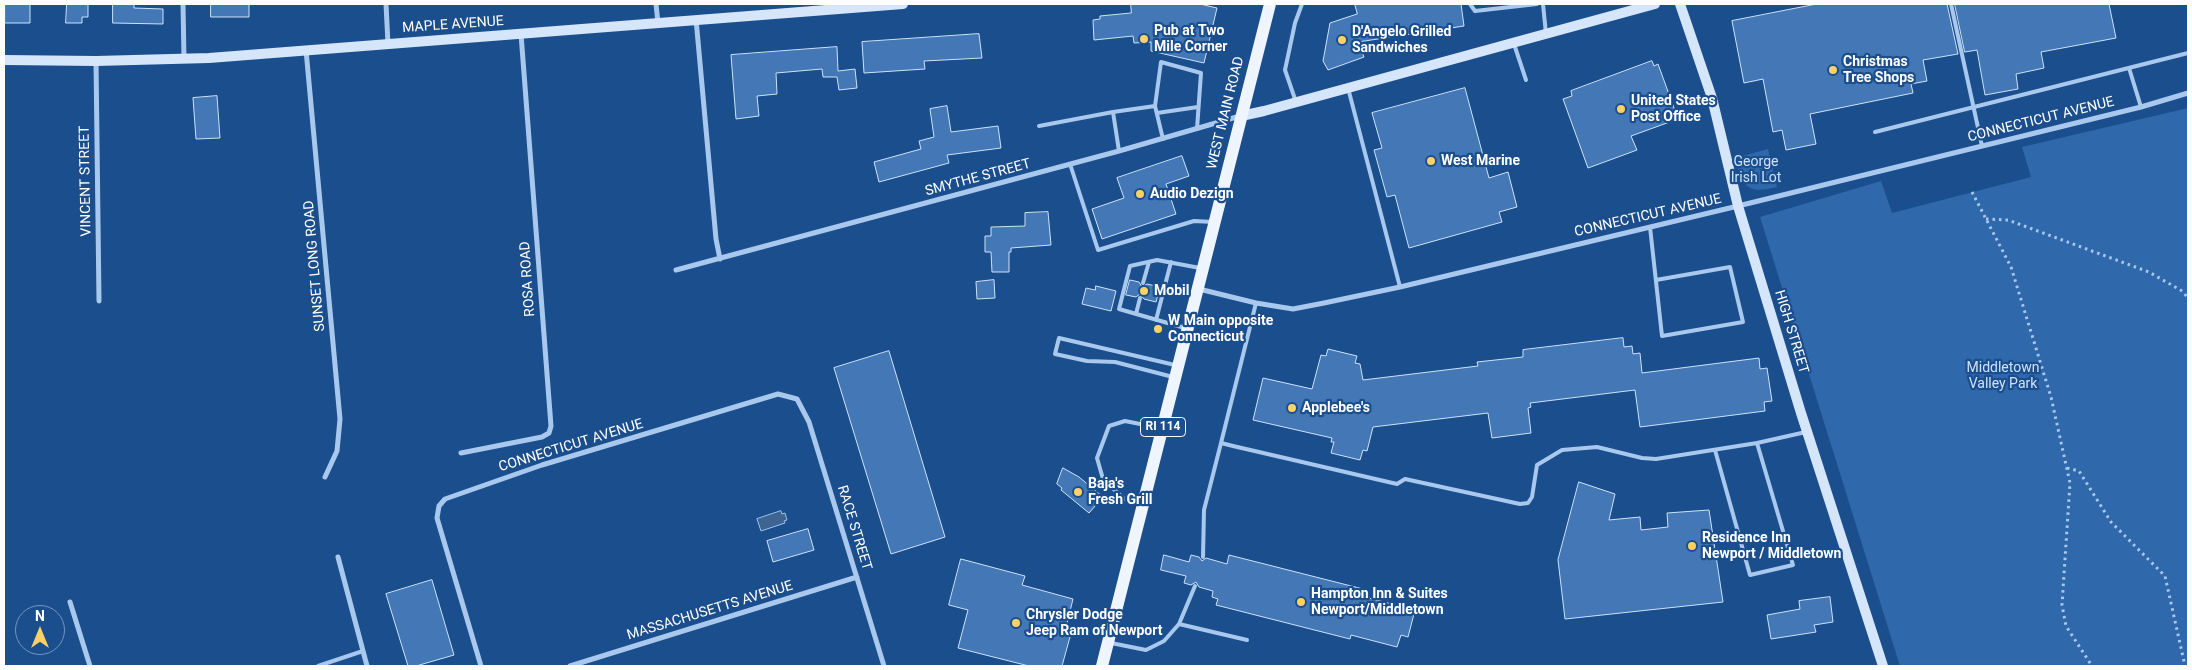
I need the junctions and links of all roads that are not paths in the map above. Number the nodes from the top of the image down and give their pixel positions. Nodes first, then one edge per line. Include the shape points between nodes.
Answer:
1 (183, 4) edge
2 (386, 4) edge
3 (656, 4) edge
4 (903, 4) edge
5 (1270, 4) edge
6 (1302, 4) edge
7 (1470, 4) edge
8 (1537, 4) edge
9 (1543, 4) edge
10 (1656, 4) edge
11 (1680, 4) edge
12 (1951, 4) edge
13 (885, 5) edge
14 (696, 19) junction
15 (658, 22) junction
16 (520, 34) junction
17 (1546, 34) junction
18 (1514, 43) junction
19 (388, 44) junction
20 (306, 50) junction
21 (2188, 53) edge
22 (184, 59) junction
23 (4, 60) edge
24 (96, 61) junction
25 (2129, 68) junction
26 (1526, 80) dead end
27 (1348, 88) junction
28 (2188, 93) edge
29 (1296, 102) junction
30 (1155, 106) junction
31 (1198, 107) junction
32 (1974, 107) junction
33 (2141, 107) junction
34 (1114, 112) junction
35 (1157, 113) junction
36 (1241, 116) junction
37 (1039, 126) dead end
38 (1196, 129) junction
39 (1875, 132) dead end
40 (1163, 139) junction
41 (1982, 146) junction
42 (1119, 151) junction
43 (1070, 164) junction
44 (1738, 206) junction
45 (1214, 222) junction
46 (1650, 227) junction
47 (720, 259) junction
48 (1149, 262) junction
49 (1171, 262) junction
50 (1203, 268) junction
51 (676, 270) dead end
52 (1656, 280) junction
53 (1143, 283) dead end
54 (1198, 288) junction
55 (1400, 288) junction
56 (1140, 298) dead end
57 (99, 301) dead end
58 (1256, 303) junction
59 (1136, 314) junction
60 (1156, 320) junction
61 (1188, 329) junction
62 (1177, 372) junction
63 (797, 399) joint
64 (1162, 429) junction
65 (1807, 432) junction
66 (1221, 443) junction
67 (1758, 443) junction
68 (1715, 450) junction
69 (461, 453) dead end
70 (325, 477) dead end
71 (1144, 503) junction
72 (338, 557) dead end
73 (1203, 558) dead end
74 (857, 578) junction
75 (1195, 586) dead end
76 (70, 602) dead end
77 (1179, 624) junction
78 (1247, 640) dead end
79 (1108, 642) junction
80 (363, 651) junction
81 (90, 666) edge
82 (318, 666) edge
83 (367, 666) edge
84 (480, 666) edge
85 (570, 666) edge
86 (884, 666) edge
87 (1102, 666) edge
88 (1883, 666) edge

1 - 22 street
2 - 19 street
3 - 15 street
4 - 13 street, MAPLE AVENUE
5 - 36 main road, WEST MAIN ROAD / RI 114
6 - 29 lane via 1285,70
7 - 8 lane via 1475,11
9 - 17 lane
10 - 17 street
11 - 44 street, HIGH STREET via 1712,98
12 - 32 lane
13 - 14 street, MAPLE AVENUE
14 - 15 street, MAPLE AVENUE
14 - 47 street
15 - 16 street, MAPLE AVENUE
16 - 19 street, MAPLE AVENUE
16 - 69 street, ROSA ROAD via 551,426 549,433 542,436
17 - 18 street
18 - 26 lane
18 - 27 street
19 - 20 street, MAPLE AVENUE
20 - 22 street, MAPLE AVENUE
20 - 70 street, SUNSET LONG ROAD via 340,418 337,451
21 - 25 lane
22 - 24 street, MAPLE AVENUE
23 - 24 street, MAPLE AVENUE
24 - 57 street, VINCENT STREET
25 - 32 lane
25 - 33 lane
27 - 29 street
27 - 55 lane
28 - 33 street, CONNECTICUT AVENUE
29 - 36 street
30 - 31 lane via 1161,62 1201,73
30 - 34 lane
30 - 35 lane
31 - 35 lane
31 - 38 lane
32 - 39 lane
32 - 41 lane
33 - 41 street, CONNECTICUT AVENUE
34 - 37 lane
34 - 42 lane
35 - 40 lane
36 - 38 street, SMYTHE STREET
36 - 45 main road, WEST MAIN ROAD / RI 114
38 - 40 street, SMYTHE STREET
40 - 42 street, SMYTHE STREET
41 - 44 street, CONNECTICUT AVENUE
42 - 43 street, SMYTHE STREET
43 - 45 lane via 1098,250 1194,221
43 - 47 street, SMYTHE STREET
44 - 46 street, CONNECTICUT AVENUE
44 - 65 street, HIGH STREET
45 - 50 main road, WEST MAIN ROAD / RI 114
46 - 52 lane
46 - 55 street, CONNECTICUT AVENUE
47 - 51 street, SMYTHE STREET
48 - 49 lane
48 - 53 lane
48 - 59 lane via 1130,266 1119,309
49 - 50 lane
49 - 60 lane
50 - 54 main road, WEST MAIN ROAD / RI 114
52 - 52 lane via 1662,336 1744,322 1730,267
54 - 58 street, CONNECTICUT AVENUE
54 - 61 main road, WEST MAIN ROAD / RI 114
55 - 58 street, CONNECTICUT AVENUE via 1293,309
56 - 59 lane
58 - 66 lane
59 - 60 lane
60 - 61 lane
61 - 62 main road, WEST MAIN ROAD / RI 114
62 - 62 lane via 1059,338 1055,354 1087,361
62 - 64 main road, WEST MAIN ROAD / RI 114
63 - 74 street, RACE STREET via 809,422
63 - 84 street, CONNECTICUT AVENUE via 778,394 767,397 445,498 438,506 437,518
64 - 71 main road, WEST MAIN ROAD / RI 114
64 - 71 lane via 1125,421 1109,426 1097,458 1103,478 1124,499
65 - 67 lane
65 - 88 street, HIGH STREET
66 - 68 lane via 1397,484 1405,478 1520,504 1528,503 1532,497 1537,465 1562,450 1597,447 1642,458
66 - 73 lane via 1204,510
67 - 68 lane
67 - 68 lane via 1793,565 1750,575
71 - 79 main road, WEST MAIN ROAD / RI 114
72 - 80 street
74 - 85 street, MASSACHUSETTS AVENUE
74 - 86 street, RACE STREET
75 - 77 lane
76 - 81 street
77 - 78 lane
77 - 79 lane via 1164,641 1146,650
79 - 87 main road, WEST MAIN ROAD / RI 114
80 - 82 lane
80 - 83 street

